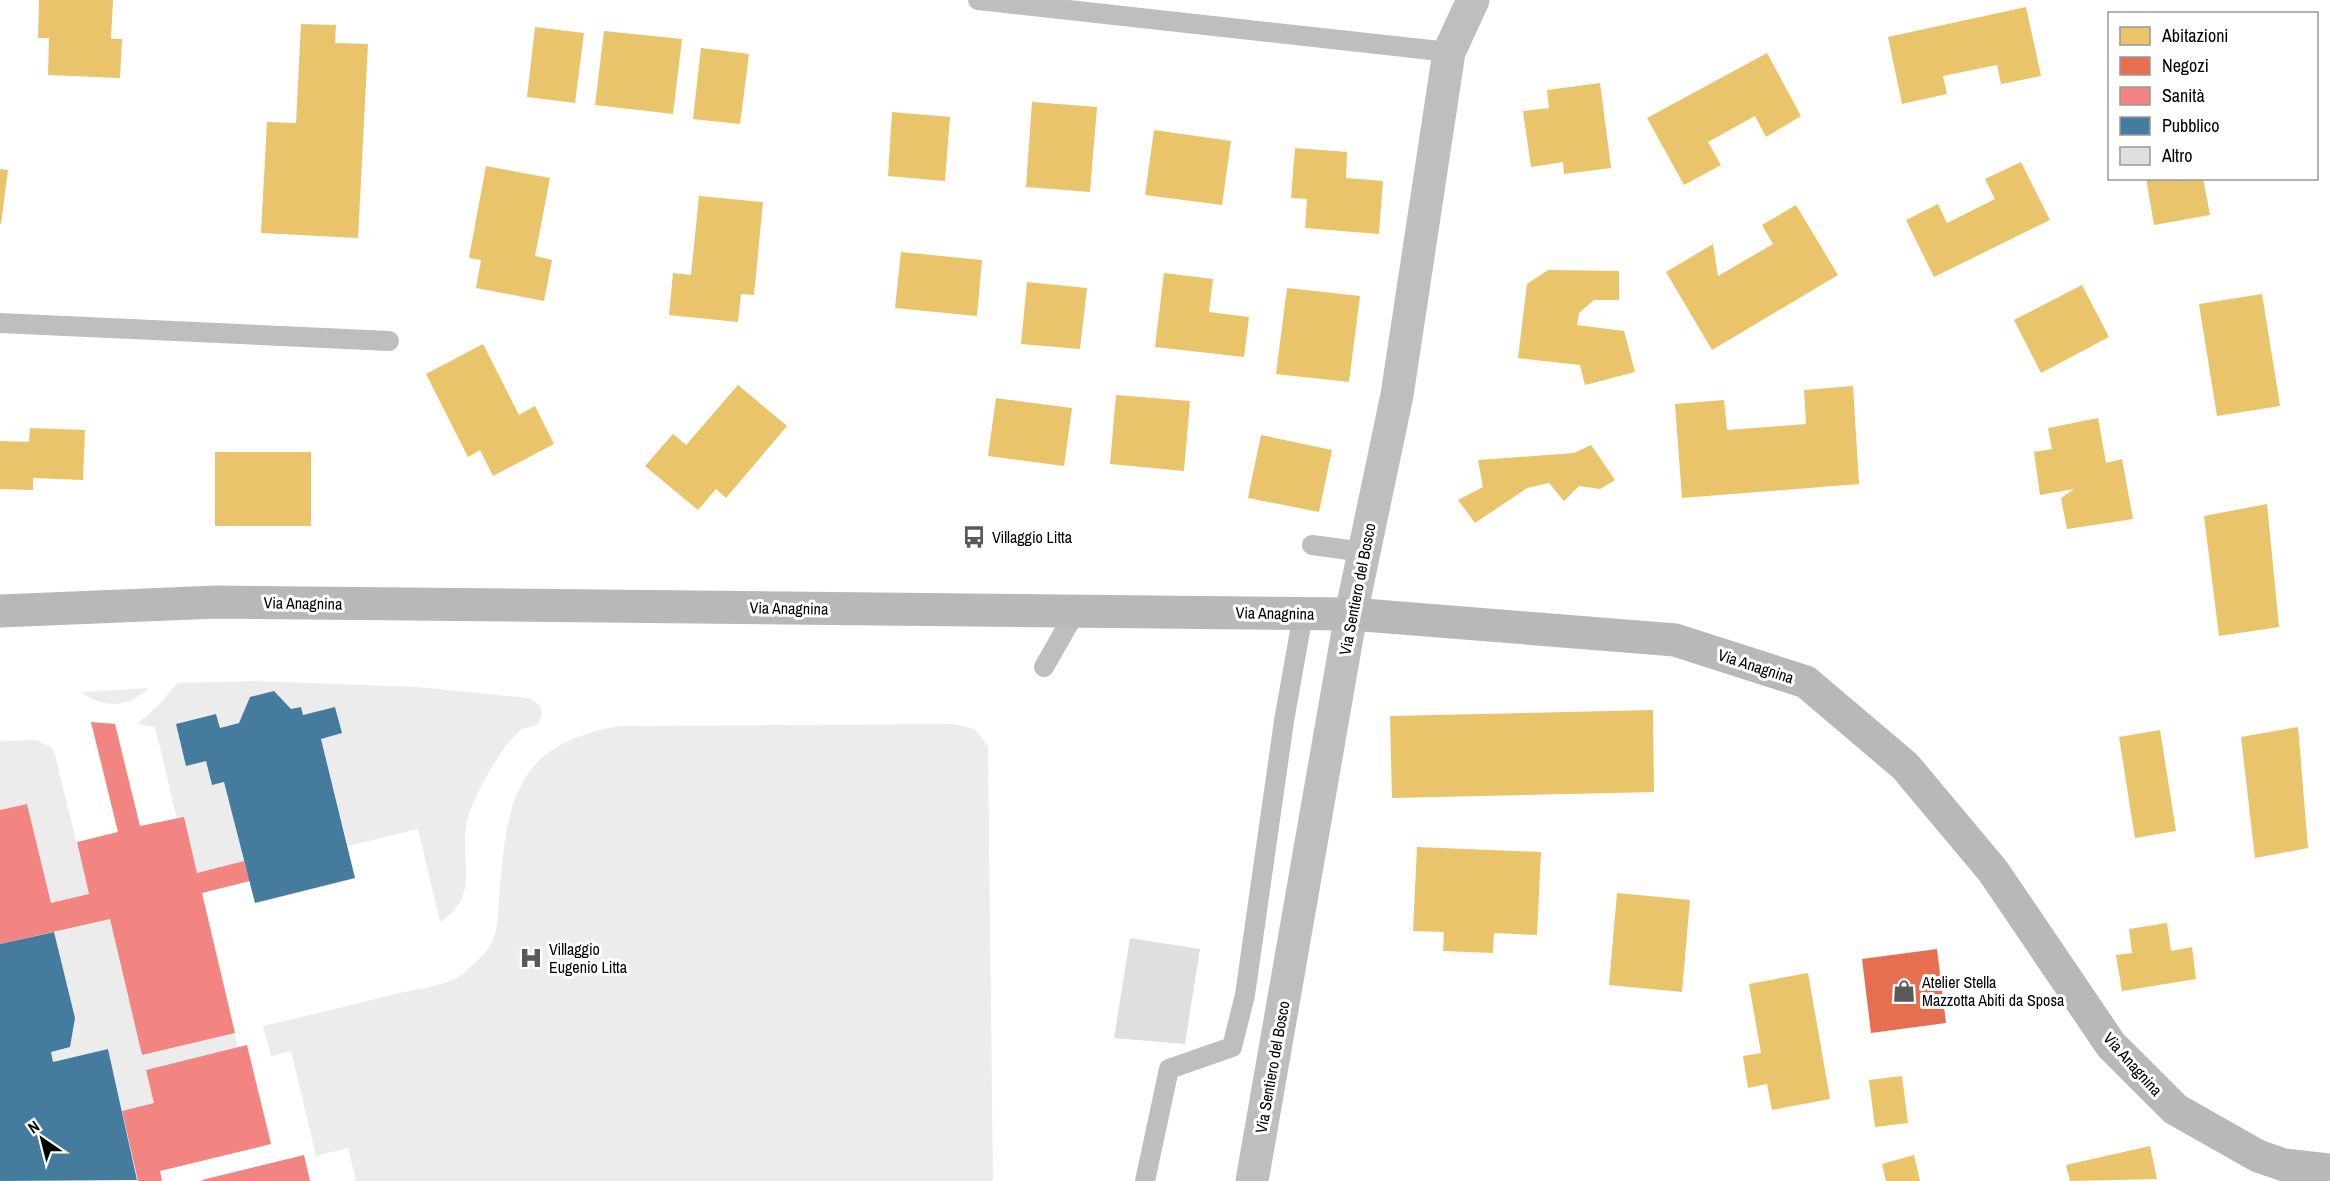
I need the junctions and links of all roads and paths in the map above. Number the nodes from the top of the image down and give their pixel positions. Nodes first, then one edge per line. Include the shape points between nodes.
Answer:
1 (978, 0) edge
2 (1473, 0) edge
3 (1449, 52) junction
4 (0, 323) edge
5 (388, 341) dead end
6 (1312, 545) dead end
7 (1364, 552) junction
8 (0, 611) edge
9 (1076, 611) junction
10 (1302, 614) junction
11 (1351, 614) junction
12 (1044, 667) dead end
13 (2330, 1170) edge
14 (2282, 1173) edge
15 (1145, 1181) edge
16 (1252, 1181) edge

1 - 3 lane
2 - 3 street, Via Sentiero del Bosco
3 - 7 street, Via Sentiero del Bosco via 1397,395
4 - 5 lane
6 - 7 lane
7 - 11 street, Via Sentiero del Bosco
8 - 9 main road, Via Anagnina via 217,602
9 - 10 main road, Via Anagnina
9 - 12 lane
10 - 11 main road, Via Anagnina
10 - 15 lane via 1245,995 1232,1047 1169,1069
11 - 14 main road, Via Anagnina via 1675,640 1806,682 1905,766 1993,871 2119,1053 2175,1109
11 - 16 street, Via Sentiero del Bosco
13 - 14 main road, Via Anagnina

